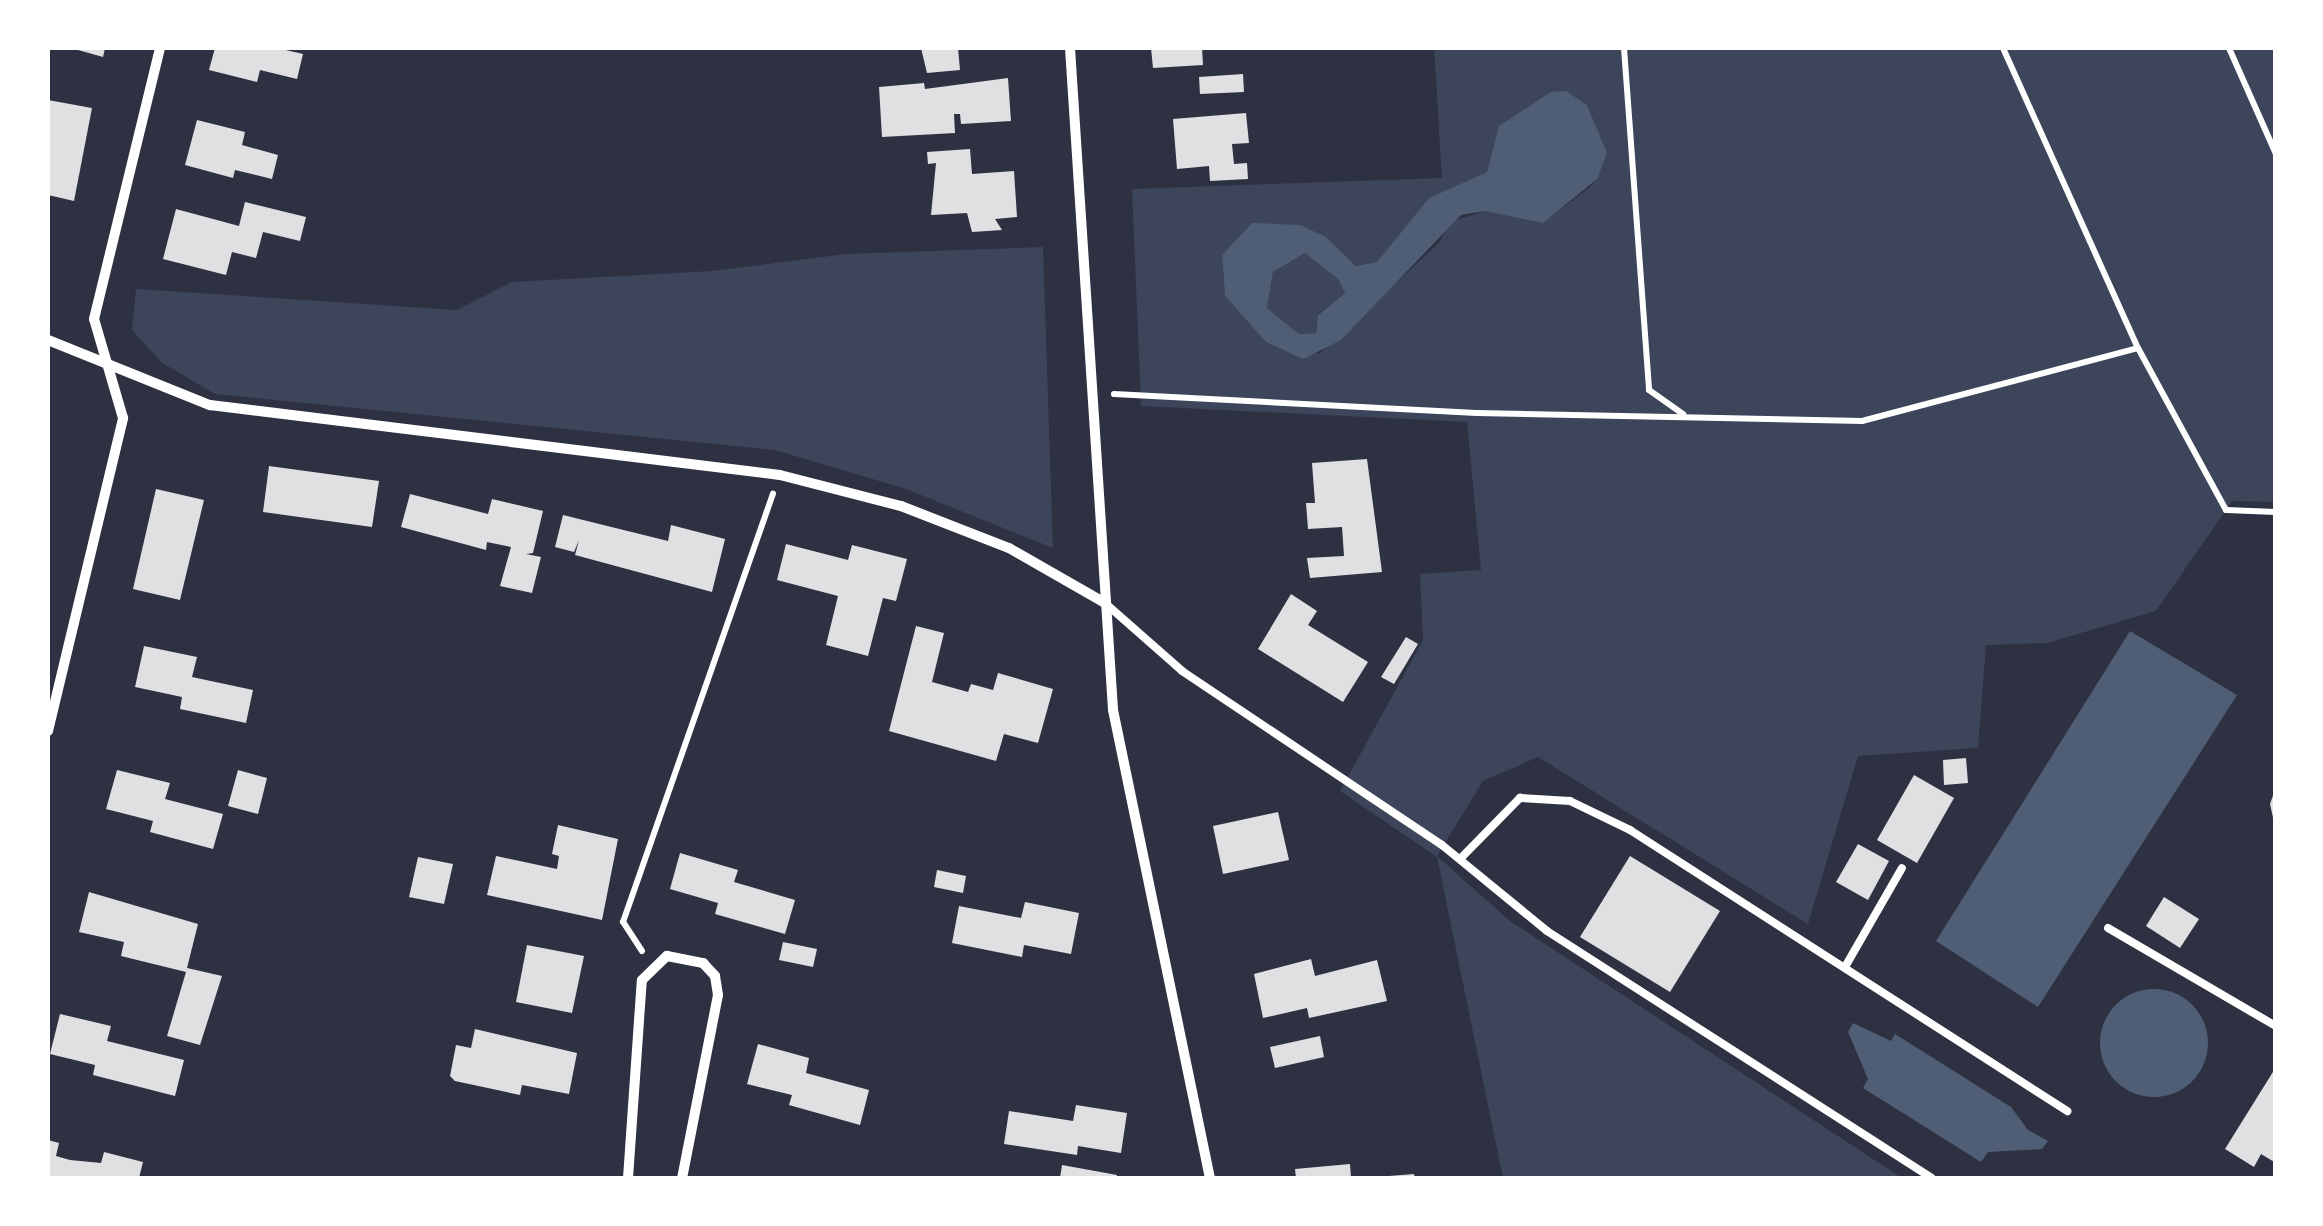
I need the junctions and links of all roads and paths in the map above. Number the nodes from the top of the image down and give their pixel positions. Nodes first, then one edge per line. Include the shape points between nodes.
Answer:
1 (160, 48) edge
2 (1070, 48) edge
3 (1624, 48) edge
4 (2003, 48) edge
5 (2229, 48) edge
6 (2276, 154) edge
7 (48, 340) edge
8 (2138, 348) junction
9 (113, 372) junction
10 (1088, 392) junction
11 (1684, 414) junction
12 (780, 475) junction
13 (2276, 512) edge
14 (1105, 604) junction
15 (48, 731) edge
16 (1460, 859) junction
17 (1902, 868) dead end
18 (2108, 928) dead end
19 (650, 965) junction
20 (1845, 967) junction
21 (2276, 1026) edge
22 (2067, 1111) dead end
23 (628, 1178) edge
24 (682, 1178) edge
25 (1210, 1178) edge
26 (1932, 1178) edge

1 - 9 street via 94,319
2 - 10 street
3 - 11 path via 1648,390
4 - 8 path
5 - 6 path
7 - 9 street
8 - 11 path via 1862,421
8 - 13 path via 2226,510
9 - 12 street via 210,406
9 - 15 street via 123,418
10 - 11 path via 1477,413
10 - 14 street
12 - 14 street via 901,506 1010,548
12 - 19 path via 623,922
14 - 16 lane via 1182,671
14 - 25 street via 1113,710
16 - 20 lane via 1520,798 1570,801 1630,830
16 - 26 lane via 1595,963
17 - 20 lane
18 - 21 lane
19 - 23 street via 642,980
19 - 24 street via 666,956 702,962 715,976 718,995
20 - 22 lane

